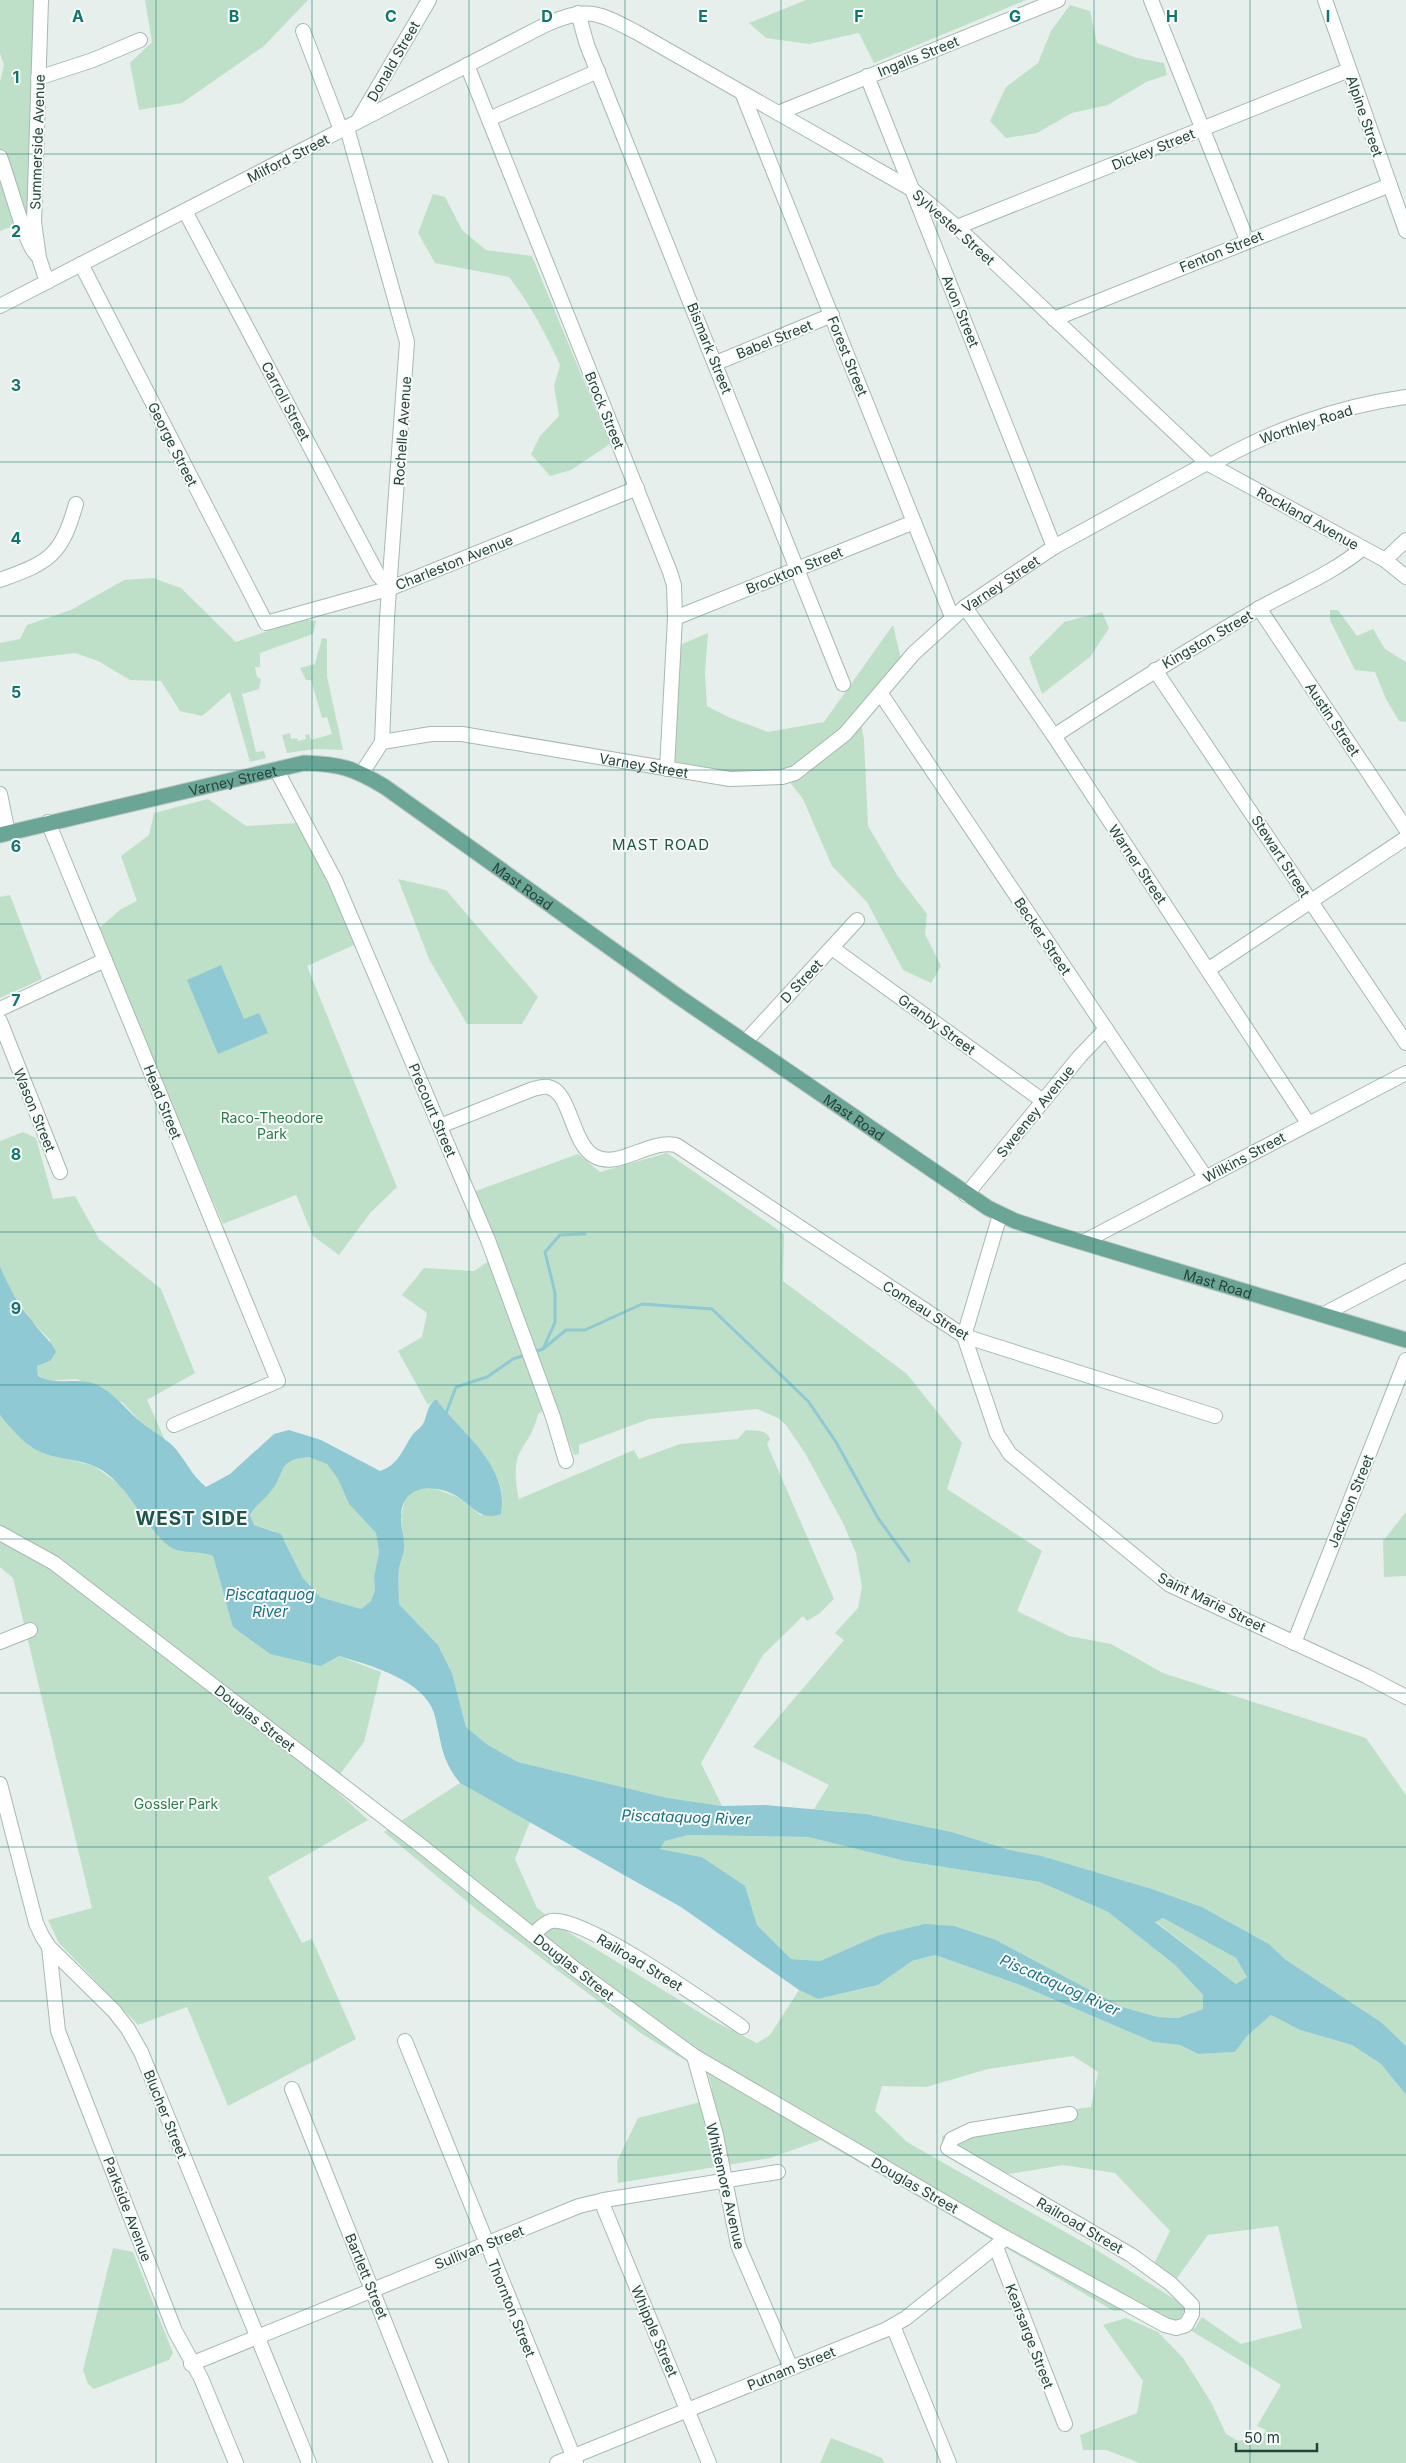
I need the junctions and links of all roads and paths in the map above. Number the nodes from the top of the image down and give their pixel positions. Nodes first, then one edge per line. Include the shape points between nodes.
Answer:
1 (41, 0) edge
2 (429, 0) edge
3 (1058, 0) edge
4 (1151, 0) edge
5 (1324, 0) edge
6 (578, 13) junction
7 (302, 31) dead end
8 (140, 40) dead end
9 (467, 65) junction
10 (1349, 70) junction
11 (598, 71) junction
12 (867, 76) junction
13 (38, 78) junction
14 (743, 95) junction
15 (778, 113) junction
16 (489, 119) junction
17 (349, 126) junction
18 (1203, 129) junction
19 (0, 157) edge
20 (1390, 185) junction
21 (913, 190) junction
22 (185, 211) junction
23 (957, 227) junction
24 (1406, 232) edge
25 (1247, 240) junction
26 (39, 258) junction
27 (81, 264) junction
28 (47, 282) junction
29 (0, 306) edge
30 (832, 316) junction
31 (1054, 319) junction
32 (716, 363) junction
33 (1406, 397) edge
34 (1209, 464) junction
35 (636, 488) junction
36 (76, 504) dead end
37 (914, 522) junction
38 (1406, 540) edge
39 (1054, 547) junction
40 (1363, 548) junction
41 (1385, 560) junction
42 (797, 569) junction
43 (1406, 578) edge
44 (0, 580) edge
45 (391, 588) junction
46 (965, 606) junction
47 (1260, 608) junction
48 (952, 617) junction
49 (675, 618) junction
50 (266, 623) joint
51 (1155, 670) junction
52 (842, 684) dead end
53 (881, 694) junction
54 (1054, 736) junction
55 (382, 742) junction
56 (276, 769) junction
57 (667, 769) junction
58 (362, 773) junction
59 (0, 794) edge
60 (48, 822) junction
61 (1406, 829) edge
62 (4, 834) edge
63 (1406, 838) edge
64 (1311, 901) junction
65 (858, 920) dead end
66 (832, 948) junction
67 (105, 960) junction
68 (1209, 969) junction
69 (0, 1009) edge
70 (0, 1021) edge
71 (1106, 1029) junction
72 (745, 1042) junction
73 (1406, 1043) edge
74 (1406, 1073) edge
75 (1043, 1101) junction
76 (1308, 1123) junction
77 (440, 1126) junction
78 (60, 1172) dead end
79 (1206, 1178) junction
80 (966, 1195) junction
81 (1000, 1215) junction
82 (1083, 1242) junction
83 (1406, 1271) edge
84 (1322, 1315) junction
85 (964, 1336) junction
86 (1406, 1340) edge
87 (1406, 1360) edge
88 (1215, 1416) dead end
89 (174, 1425) dead end
90 (566, 1460) dead end
91 (0, 1533) edge
92 (30, 1630) dead end
93 (0, 1642) edge
94 (1294, 1642) junction
95 (1406, 1698) edge
96 (0, 1784) edge
97 (533, 1935) junction
98 (49, 1947) junction
99 (742, 2027) dead end
100 (405, 2041) dead end
101 (694, 2056) junction
102 (292, 2089) dead end
103 (1070, 2114) dead end
104 (778, 2172) dead end
105 (725, 2180) junction
106 (604, 2200) junction
107 (1001, 2243) junction
108 (486, 2244) junction
109 (372, 2290) junction
110 (1190, 2318) joint
111 (893, 2326) junction
112 (257, 2338) junction
113 (191, 2364) junction
114 (790, 2368) junction
115 (688, 2409) junction
116 (1065, 2424) dead end
117 (575, 2459) edge
118 (236, 2463) edge
119 (309, 2463) edge
120 (441, 2463) edge
121 (556, 2463) edge
122 (709, 2463) edge
123 (948, 2463) edge

1 - 13 street, Summerside Avenue
2 - 17 street, Donald Street
3 - 12 street, Ingalls Street
4 - 18 street
5 - 10 street, Alpine Street
6 - 9 street, Milford Street via 545,25
6 - 11 street, Bismark Street
6 - 14 street, Sylvester Street via 605,16
7 - 17 street, Rochelle Avenue
8 - 13 street via 94,60
9 - 16 street, Brock Street
9 - 17 street, Milford Street
10 - 18 street, Dickey Street
10 - 20 street, Alpine Street
11 - 16 street
11 - 32 street, Bismark Street
12 - 15 street, Ingalls Street
12 - 21 street, Avon Street
13 - 26 street, Summerside Avenue via 34,222
14 - 15 street, Sylvester Street
14 - 30 street, Forest Street
15 - 21 street, Sylvester Street
16 - 35 street, Brock Street
17 - 22 street, Milford Street
17 - 45 street, Rochelle Avenue via 407,342
18 - 23 street, Dickey Street
18 - 25 street
19 - 26 street via 28,242
20 - 24 street, Alpine Street
20 - 25 street, Fenton Street
21 - 23 street, Sylvester Street
21 - 39 street, Avon Street
22 - 27 street, Milford Street
22 - 45 street, Carroll Street via 378,574
23 - 31 street, Sylvester Street
25 - 31 street, Fenton Street
26 - 28 street, Summerside Avenue
27 - 28 street, Milford Street
27 - 50 street, George Street
28 - 29 street, Milford Street
30 - 32 street, Babel Street
30 - 37 street, Forest Street
31 - 34 street, Sylvester Street
32 - 42 street, Bismark Street
33 - 34 street, Worthley Road via 1341,412 1260,438
34 - 39 street, Varney Street
34 - 40 street, Rockland Avenue
35 - 45 street, Charleston Avenue
35 - 49 street, Brock Street via 674,585
36 - 44 street via 61,545 45,560
37 - 42 street, Brockton Street
37 - 48 street, Forest Street
38 - 41 street
39 - 46 street, Varney Street
40 - 41 street, Rockland Avenue
40 - 47 street, Kingston Street via 1328,572
41 - 43 street, Rockland Avenue
42 - 49 street, Brockton Street
42 - 52 street, Bismark Street
45 - 50 street, Charleston Avenue
45 - 55 street, Rochelle Avenue
46 - 48 street, Varney Street
46 - 54 street, Warner Street
47 - 51 street, Kingston Street
47 - 61 street, Austin Street
48 - 53 street, Varney Street via 914,653
49 - 57 street, Brock Street
51 - 54 street, Kingston Street
51 - 64 street, Stewart Street
53 - 57 street, Varney Street via 845,734 795,773 782,777 730,779
53 - 71 street, Becker Street
54 - 68 street, Warner Street
55 - 57 street, Varney Street via 431,734 462,734
55 - 58 street
56 - 58 main road, Varney Street via 304,763 336,764
56 - 60 main road, Varney Street
56 - 77 street, Precourt Street via 335,880
58 - 72 main road, Mast Road
59 - 62 street
60 - 62 main road, Varney Street
60 - 67 street, Head Street
63 - 64 street
64 - 68 street
64 - 73 street, Stewart Street
65 - 66 street, D Street
66 - 72 street, D Street
66 - 75 street, Granby Street
67 - 69 street
67 - 89 street, Head Street via 278,1381
68 - 76 street, Warner Street
70 - 78 street, Wason Street
71 - 75 street, Sweeney Avenue
71 - 79 street, Becker Street
72 - 80 main road, Mast Road
74 - 76 street, Wilkins Street
75 - 80 street, Sweeney Avenue
76 - 79 street, Wilkins Street
77 - 85 street, Comeau Street via 533,1088 556,1090 576,1135 595,1156 611,1160 653,1145 676,1145
77 - 90 street, Precourt Street via 488,1240
79 - 82 street, Wilkins Street
80 - 81 main road, Mast Road
81 - 82 main road, Mast Road
81 - 85 street
82 - 84 main road, Mast Road
83 - 84 street
84 - 86 main road, Mast Road
85 - 88 street, Comeau Street
85 - 94 street, Saint Marie Street via 997,1434 1010,1454 1159,1578
87 - 94 street, Jackson Street
91 - 97 street, Douglas Street via 54,1563
92 - 93 street
94 - 95 street, Saint Marie Street
96 - 98 street, Blucher Street via 36,1923
97 - 99 street, Railroad Street via 551,1921 565,1922 593,1934 680,1985
97 - 101 street, Douglas Street
98 - 112 street, Blucher Street via 114,2011 141,2052
98 - 113 street, Parkside Avenue via 58,2032 175,2331
100 - 108 street, Thornton Street
101 - 105 street, Whittemore Avenue
101 - 107 street, Douglas Street
102 - 109 street, Bartlett Street
103 - 110 street, Railroad Street via 971,2130 952,2139 948,2148 1131,2255 1186,2297 1192,2305
104 - 105 street, Sullivan Street
105 - 106 street, Sullivan Street
105 - 114 street, Whittemore Avenue via 738,2245
106 - 108 street, Sullivan Street via 579,2206
106 - 115 street, Whipple Street via 604,2208
107 - 110 street, Douglas Street via 1165,2325 1180,2328
107 - 111 street, Putnam Street
107 - 116 street, Kearsarge Street
108 - 109 street, Sullivan Street
108 - 117 street, Thornton Street
109 - 112 street, Sullivan Street
109 - 120 street, Bartlett Street
111 - 114 street, Putnam Street
111 - 123 street
112 - 113 street, Sullivan Street
112 - 119 street, Blucher Street
113 - 118 street, Parkside Avenue via 201,2378
114 - 115 street, Putnam Street
115 - 117 street, Putnam Street
115 - 122 street, Whipple Street
117 - 121 street, Putnam Street

